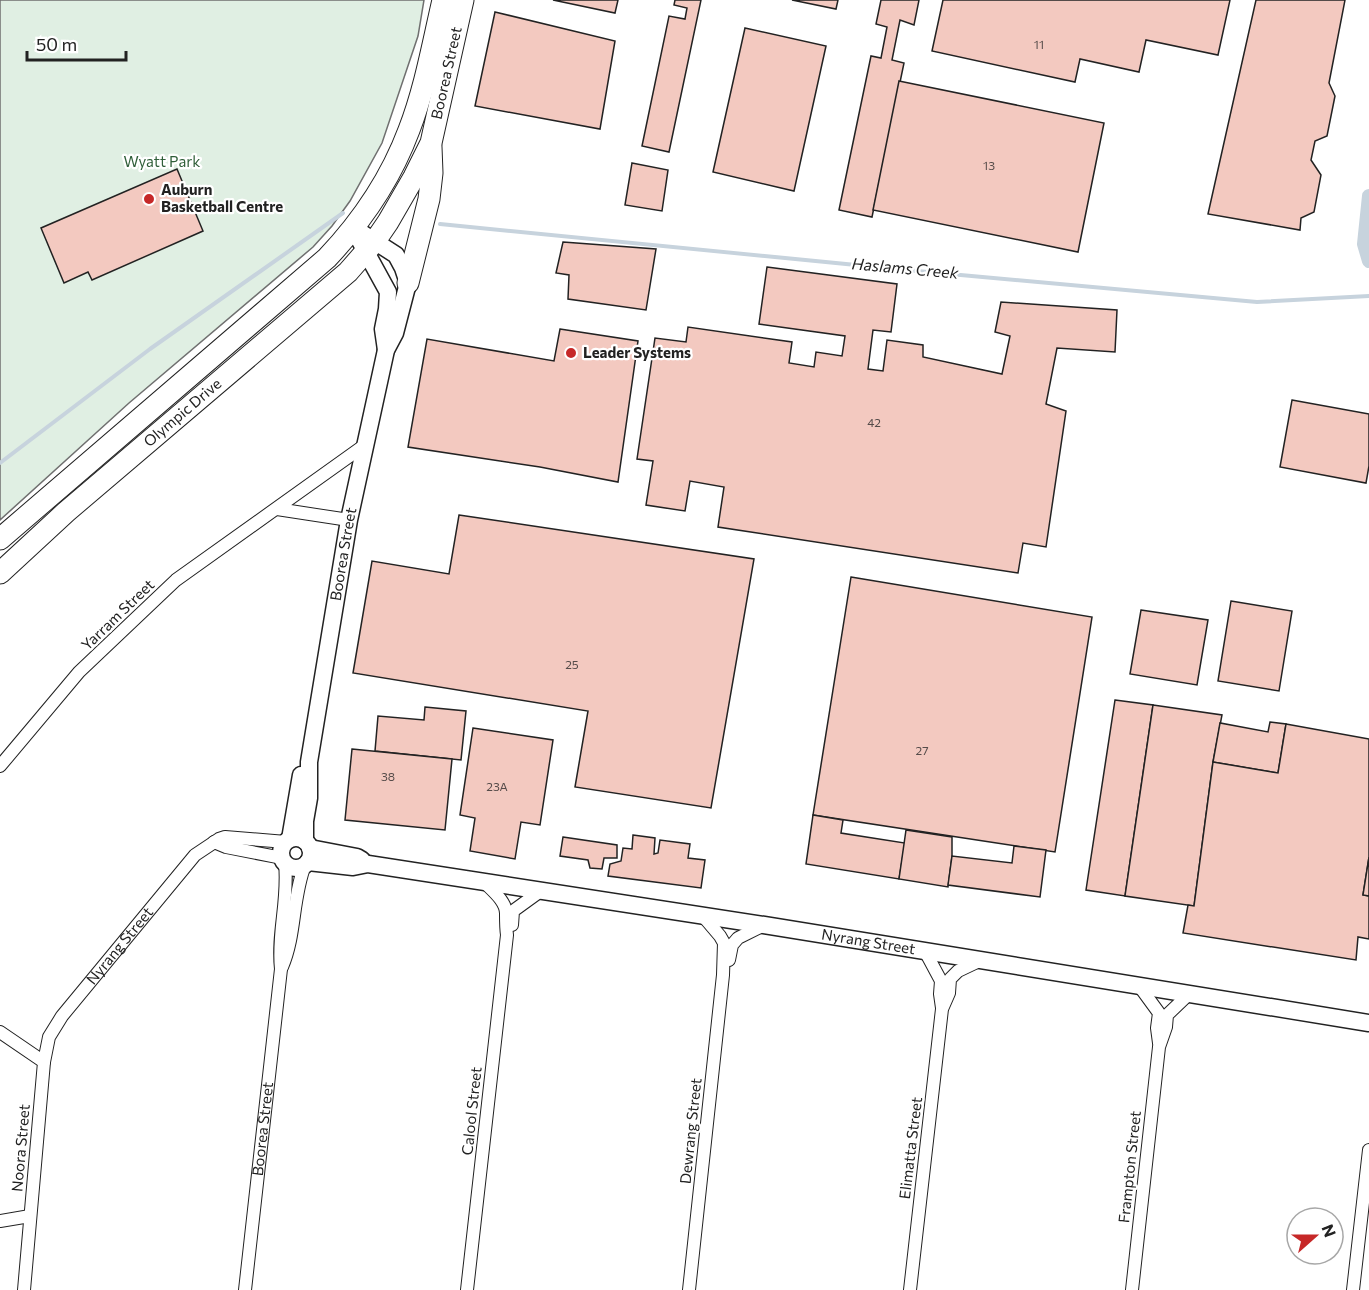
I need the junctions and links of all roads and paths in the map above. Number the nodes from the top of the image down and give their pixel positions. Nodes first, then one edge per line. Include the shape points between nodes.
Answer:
1 (442, 0) edge
2 (463, 0) edge
3 (431, 143) junction
4 (354, 228) junction
5 (370, 247) junction
6 (330, 254) joint
7 (408, 283) junction
8 (386, 350) junction
9 (365, 445) junction
10 (277, 509) junction
11 (349, 520) junction
12 (0, 539) edge
13 (0, 573) edge
14 (0, 766) edge
15 (296, 852) junction
16 (484, 882) junction
17 (542, 890) junction
18 (703, 916) junction
19 (764, 925) junction
20 (507, 935) junction
21 (926, 952) junction
22 (979, 961) junction
23 (282, 969) junction
24 (723, 975) junction
25 (1140, 987) junction
26 (1189, 994) junction
27 (942, 1009) junction
28 (1363, 1022) edge
29 (0, 1032) edge
30 (1369, 1035) edge
31 (1159, 1047) junction
32 (44, 1062) junction
33 (1369, 1150) edge
34 (30, 1216) junction
35 (0, 1221) edge
36 (24, 1290) edge
37 (244, 1290) edge
38 (467, 1290) edge
39 (689, 1290) edge
40 (910, 1290) edge
41 (1131, 1290) edge
42 (1353, 1290) edge

1 - 4 highway, Boorea Street via 409,130 384,183
2 - 3 highway, Boorea Street
3 - 5 highway, Boorea Street
3 - 7 highway via 429,200
4 - 5 street, Boorea Street
4 - 6 highway, Boorea Street
5 - 7 street, Boorea Street via 396,255
5 - 8 street, Boorea Street via 387,292 383,329
5 - 13 highway, Olympic Drive via 348,272
6 - 12 highway, Olympic Drive
7 - 8 street, Boorea Street via 395,333
8 - 9 street, Boorea Street
9 - 10 street, Yarram Street
9 - 11 street, Boorea Street
10 - 11 street
10 - 14 street, Yarram Street via 176,580 79,672
11 - 15 street, Boorea Street via 309,762 309,798
15 - 16 street, Nyrang Street via 357,857 368,864
15 - 23 street, Boorea Street via 287,885 280,952
15 - 23 street, Boorea Street via 298,882 289,950
15 - 32 street, Nyrang Street via 226,847 214,842 195,855 63,1016 50,1037
16 - 17 street, Nyrang Street
16 - 20 street, Calool Street via 507,913
17 - 18 street, Nyrang Street
17 - 20 street, Calool Street via 513,911 513,924
18 - 19 street, Nyrang Street
18 - 24 street, Dewrang Street via 724,944
19 - 21 street, Nyrang Street
19 - 24 street, Dewrang Street via 732,945
20 - 38 street, Calool Street
21 - 22 street, Nyrang Street
21 - 27 street, Elimatta Street via 941,981
22 - 25 street, Nyrang Street
22 - 27 street, Elimatta Street via 950,979
23 - 37 street, Boorea Street
24 - 39 street, Dewrang Street
25 - 26 street, Nyrang Street
25 - 31 street, Frampton Street via 1159,1013
26 - 28 street, Nyrang Street
26 - 31 street, Frampton Street via 1167,1015
27 - 40 street, Elimatta Street
28 - 30 street
29 - 32 street
31 - 41 street, Frampton Street
32 - 34 street, Noora Street
33 - 42 street
34 - 35 street
34 - 36 street, Noora Street

